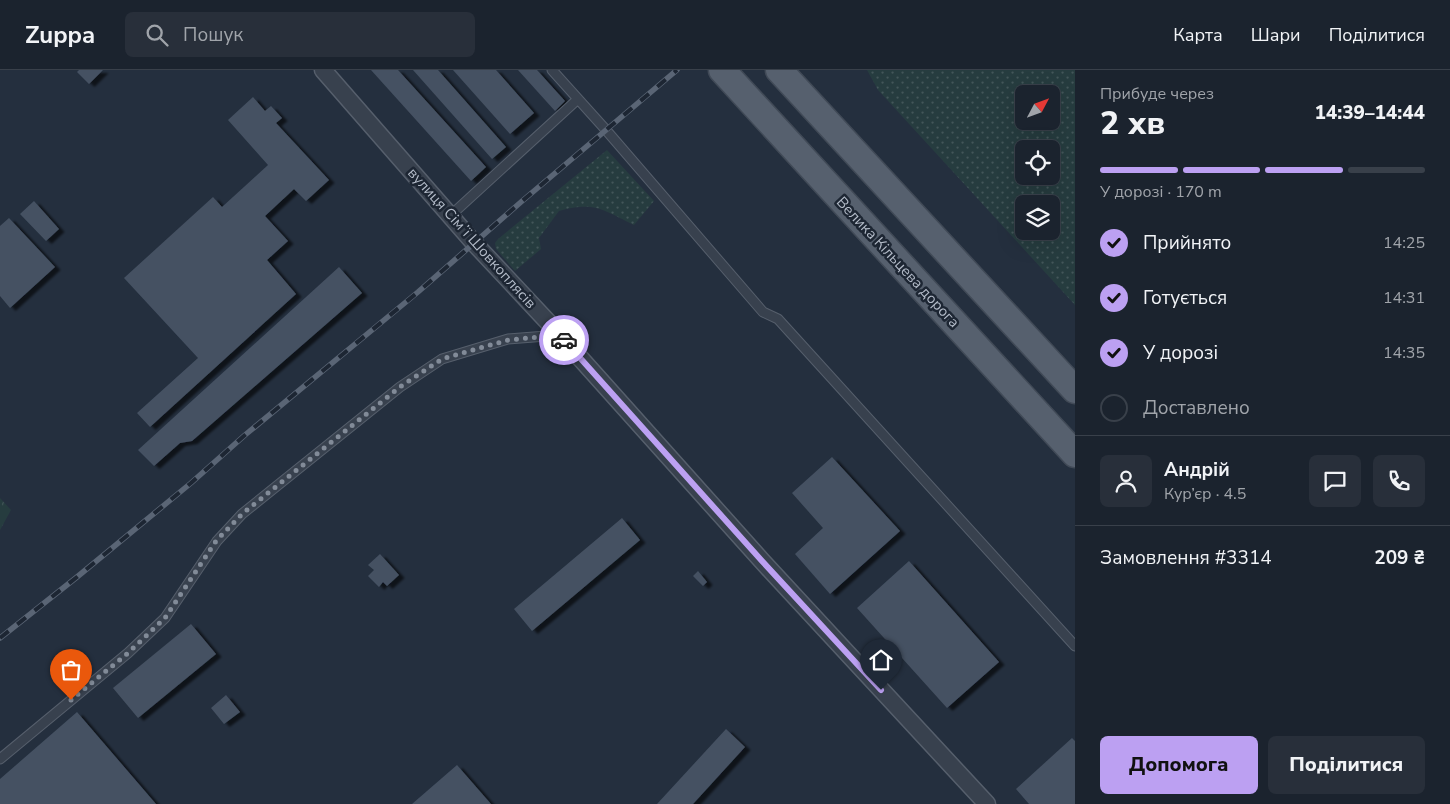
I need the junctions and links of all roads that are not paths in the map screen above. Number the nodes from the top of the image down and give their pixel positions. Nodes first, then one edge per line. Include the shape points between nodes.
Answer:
1 (323, 70) edge
2 (552, 70) edge
3 (722, 70) edge
4 (779, 70) edge
5 (578, 100) junction
6 (450, 216) junction
7 (559, 335) junction
8 (1075, 390) edge
9 (1075, 454) edge
10 (1075, 646) edge
11 (0, 759) edge
12 (987, 804) edge

1 - 6 street, вулиця Сімʼї Шовкоплясів
2 - 5 lane
3 - 9 main road, Велика Кільцева дорога
4 - 8 main road
5 - 6 lane
5 - 10 lane via 762,312 778,320
6 - 7 street, вулиця Сімʼї Шовкоплясів
7 - 11 lane via 508,340 442,359 400,387 242,514 216,541 165,618 128,653
7 - 12 street, вулиця Сімʼї Шовкоплясів

